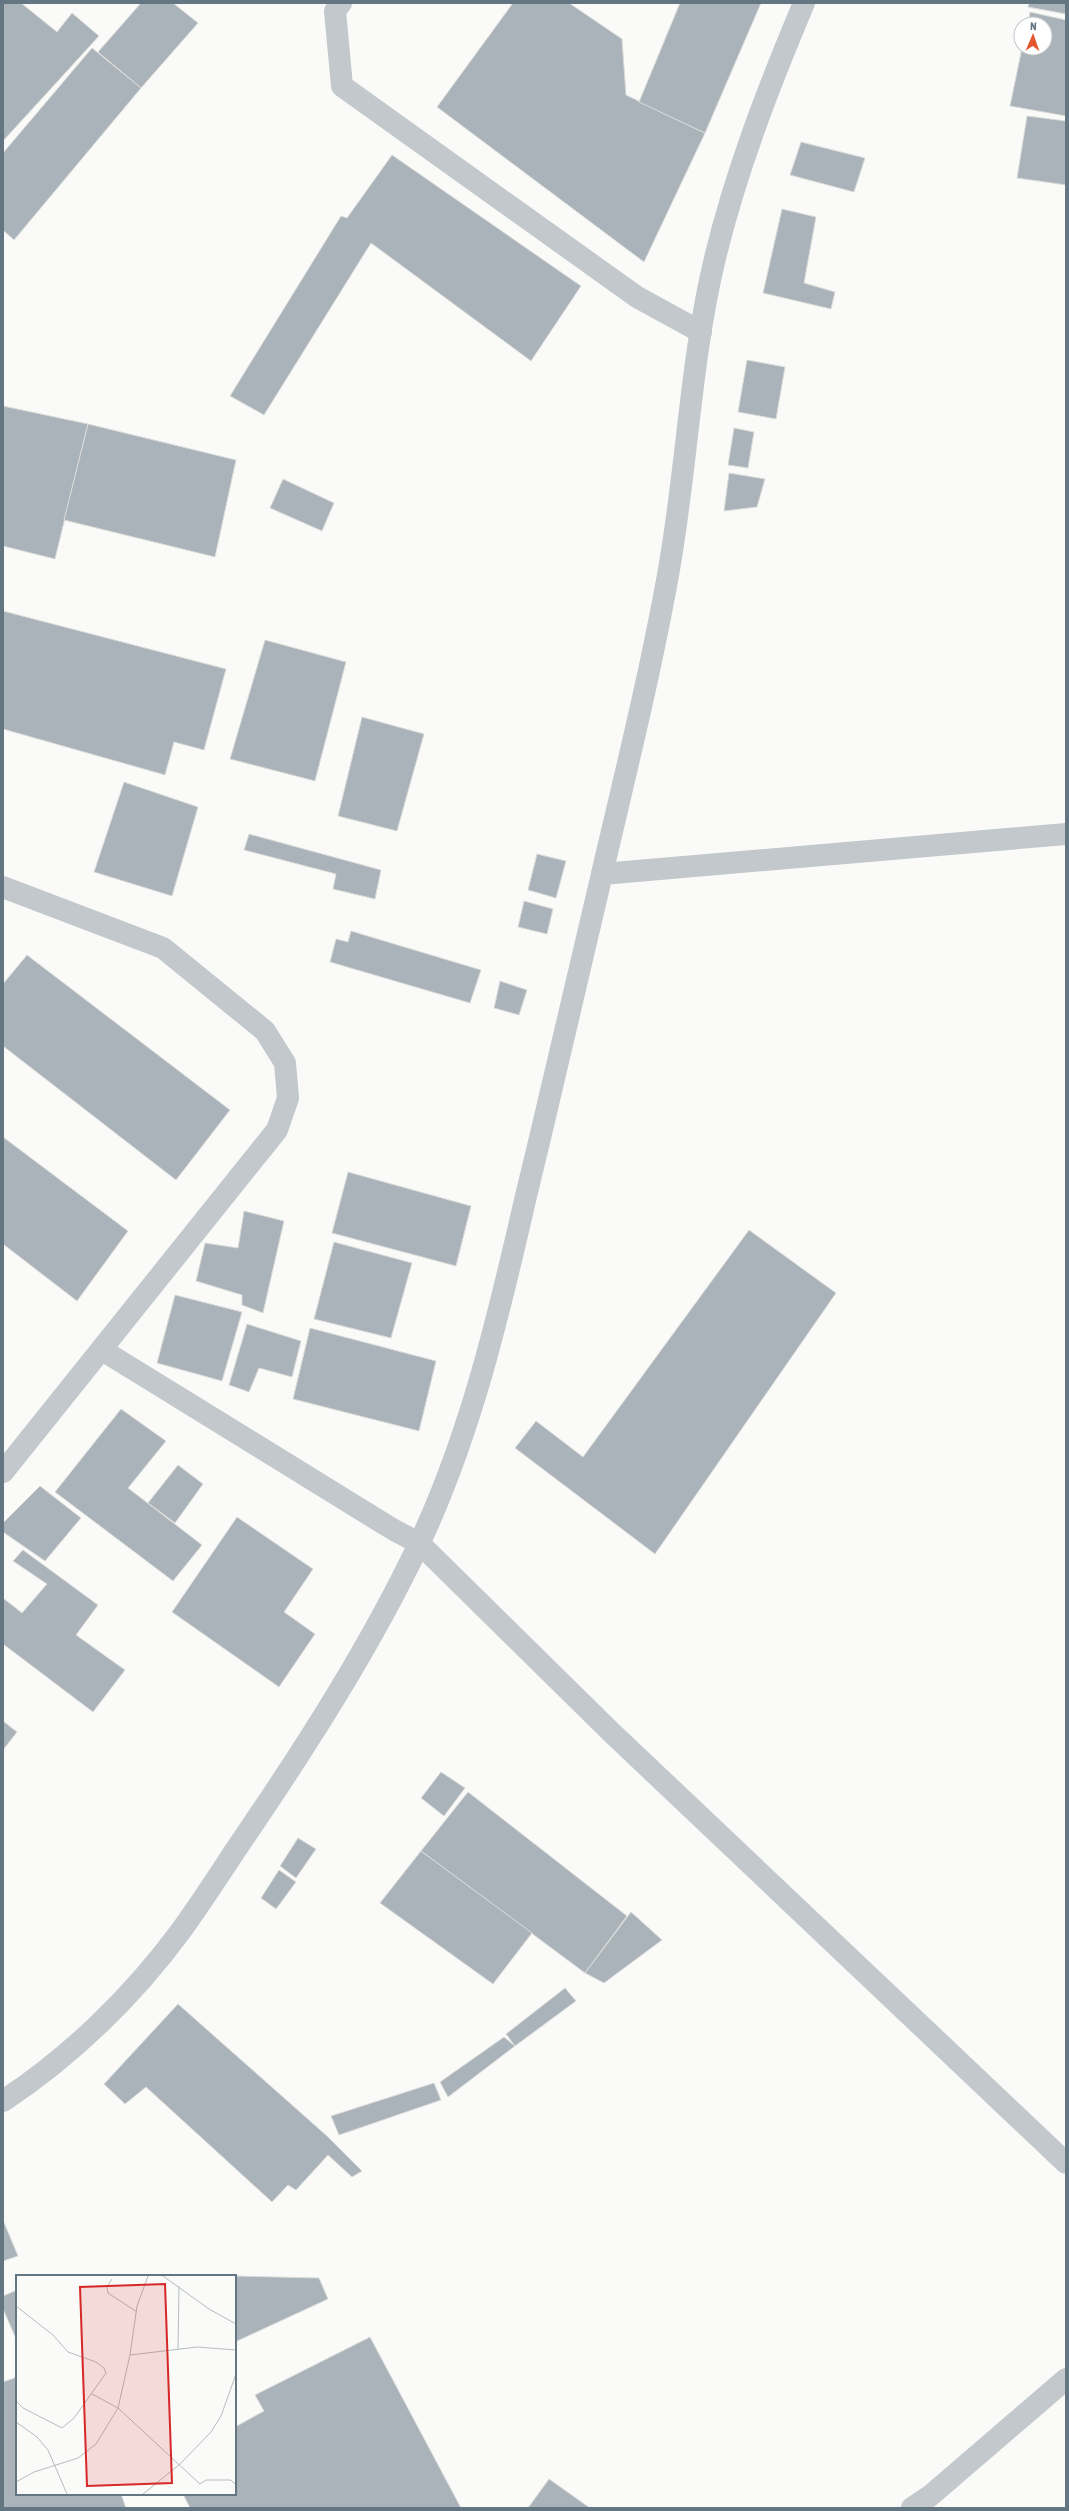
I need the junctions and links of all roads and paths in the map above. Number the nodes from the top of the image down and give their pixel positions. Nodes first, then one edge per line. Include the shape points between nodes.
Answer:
1 (341, 3) edge
2 (804, 3) edge
3 (701, 332) junction
4 (1066, 834) edge
5 (602, 874) junction
6 (3, 887) edge
7 (102, 1350) junction
8 (3, 1472) edge
9 (419, 1543) junction
10 (3, 2101) edge
11 (1066, 2163) edge
12 (1066, 2379) edge
13 (912, 2508) edge

1 - 3 street via 335,11 342,86 637,296
2 - 3 street via 778,64 747,149 715,258
3 - 5 street via 668,574
4 - 5 street
5 - 9 street via 496,1325 470,1411
6 - 7 street via 163,948 265,1031 285,1063 288,1098 277,1130
7 - 8 street
7 - 9 street
9 - 10 street via 366,1646 279,1786 179,1933 128,1994 81,2040 30,2084
9 - 11 street via 611,1732
12 - 13 street via 930,2496

